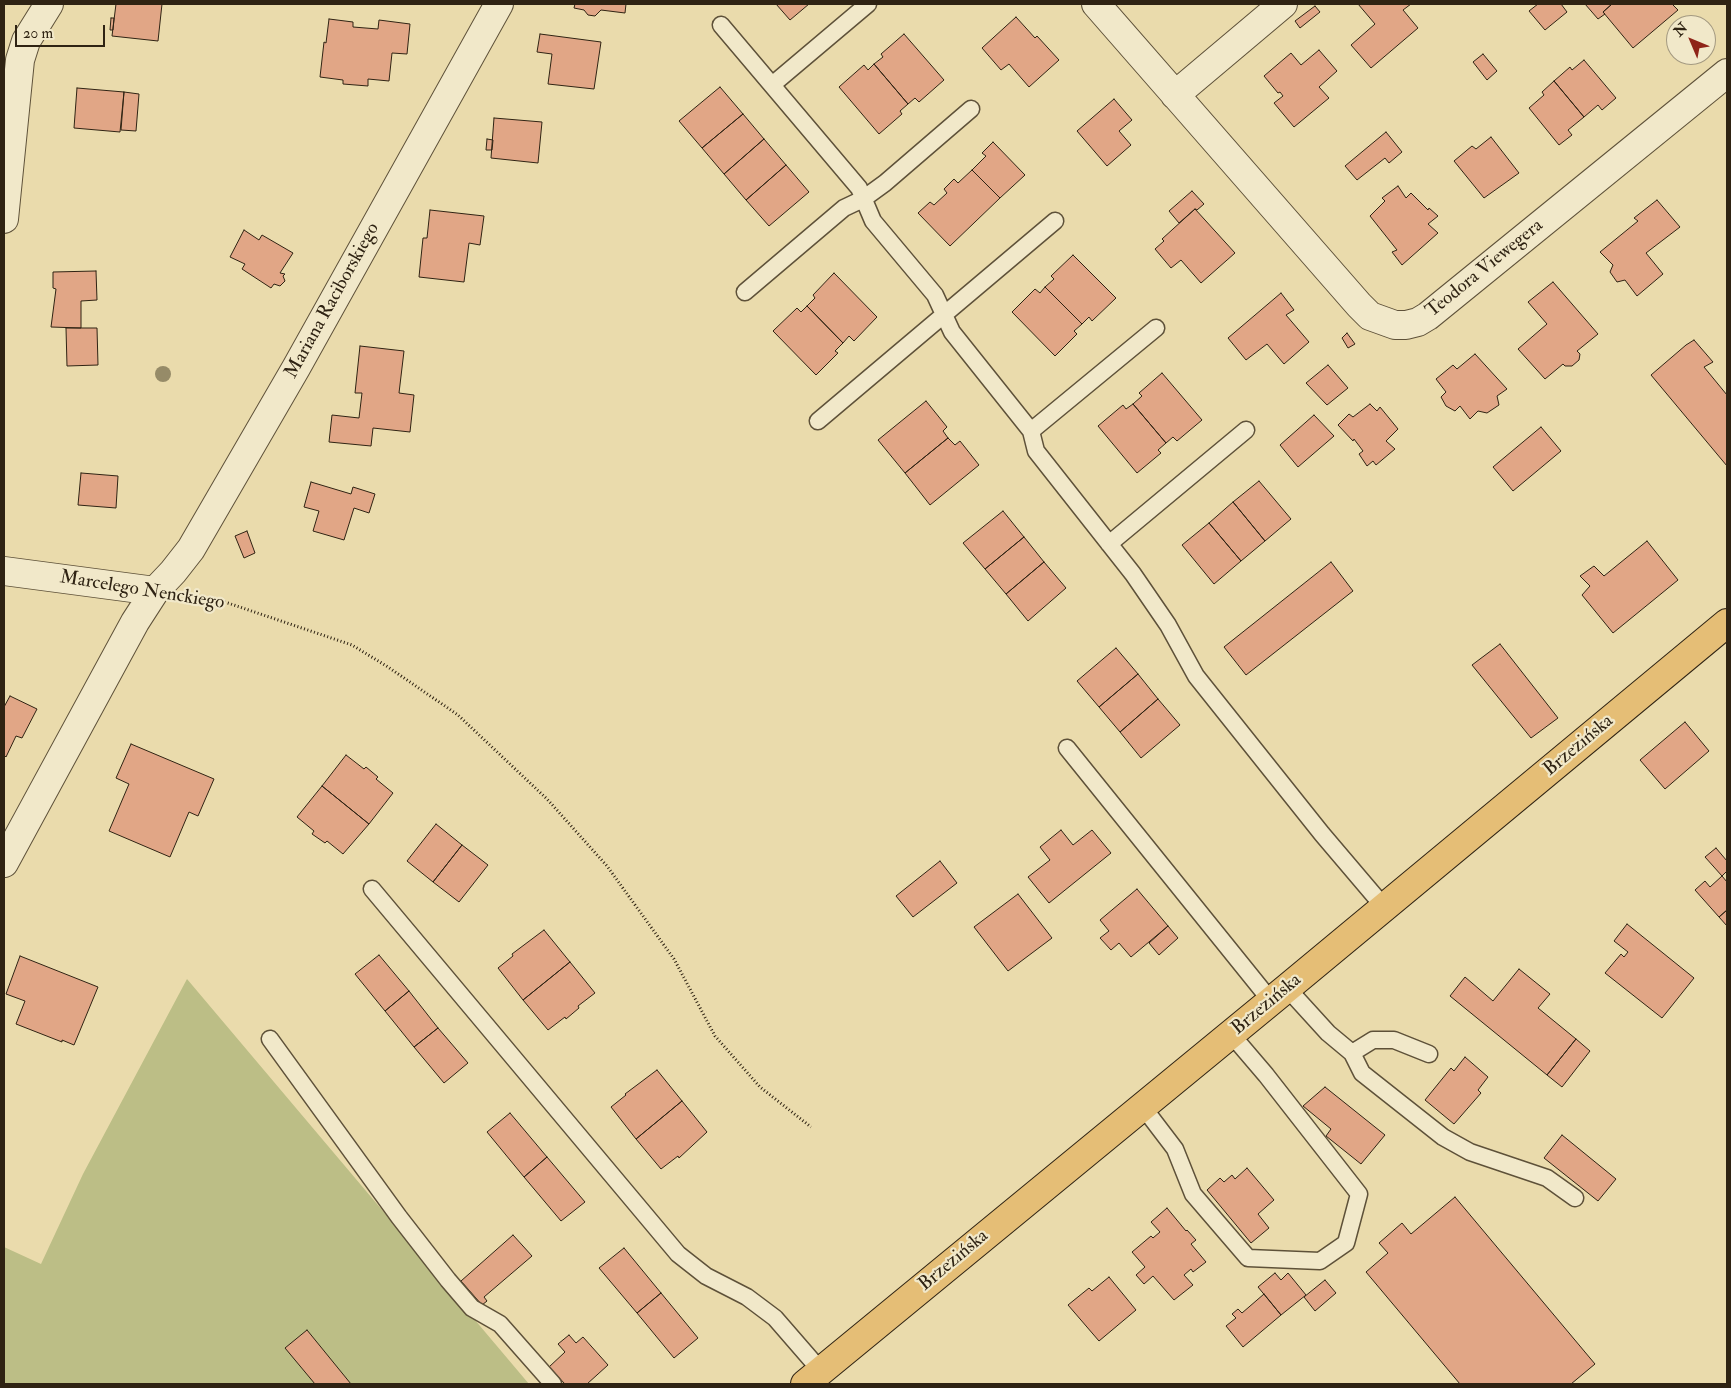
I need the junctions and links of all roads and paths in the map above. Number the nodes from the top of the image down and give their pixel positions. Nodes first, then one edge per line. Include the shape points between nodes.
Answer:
1 (49, 4) edge
2 (499, 4) edge
3 (868, 4) edge
4 (1096, 4) edge
5 (1283, 4) edge
6 (721, 25) dead end
7 (1727, 73) edge
8 (772, 85) junction
9 (1175, 95) junction
10 (971, 109) dead end
11 (863, 199) junction
12 (4, 219) edge
13 (1055, 222) dead end
14 (745, 292) dead end
15 (945, 315) junction
16 (1156, 328) dead end
17 (818, 421) dead end
18 (1246, 430) dead end
19 (1031, 431) junction
20 (1110, 544) junction
21 (4, 571) edge
22 (155, 591) junction
23 (1727, 623) edge
24 (1067, 748) dead end
25 (4, 863) edge
26 (372, 889) dead end
27 (1384, 907) junction
28 (1280, 994) junction
29 (1231, 1034) junction
30 (270, 1039) dead end
31 (1352, 1053) junction
32 (1429, 1054) dead end
33 (1143, 1107) junction
34 (811, 1127) dead end
35 (1575, 1198) dead end
36 (813, 1378) edge
37 (553, 1384) edge

1 - 12 street via 26,42 20,60
2 - 22 street, Mariana Raciborskiego via 191,549
3 - 8 lane
4 - 9 street, Teodora Viewegera
5 - 9 street
6 - 8 lane
7 - 9 street, Teodora Viewegera via 1428,316 1406,325 1395,325 1370,316
8 - 11 lane via 858,188
10 - 11 lane
11 - 14 lane via 844,208
11 - 15 lane via 872,221 935,295
13 - 15 lane
15 - 17 lane
15 - 19 lane via 952,332
16 - 19 lane
18 - 20 lane
19 - 20 lane via 1036,452
20 - 27 lane via 1168,625 1196,676
21 - 22 street, Marcelego Nenckiego
22 - 25 street, Mariana Raciborskiego
22 - 34 path, Marcelego Nenckiego via 219,600 352,645 458,715 547,799 607,866 668,952 716,1036 760,1087
23 - 27 main road, Brzezińska
24 - 28 lane
26 - 36 lane via 678,1254 706,1276 747,1297 775,1318
27 - 28 main road, Brzezińska
28 - 29 main road, Brzezińska
28 - 31 lane
29 - 33 main road, Brzezińska
29 - 33 lane via 1359,1194 1346,1243 1320,1261 1248,1258 1193,1194 1175,1148
30 - 37 lane via 448,1280 472,1308 500,1324
31 - 32 lane via 1373,1040 1394,1040
31 - 35 lane via 1362,1073 1443,1137 1470,1152 1547,1178
33 - 36 main road, Brzezińska

